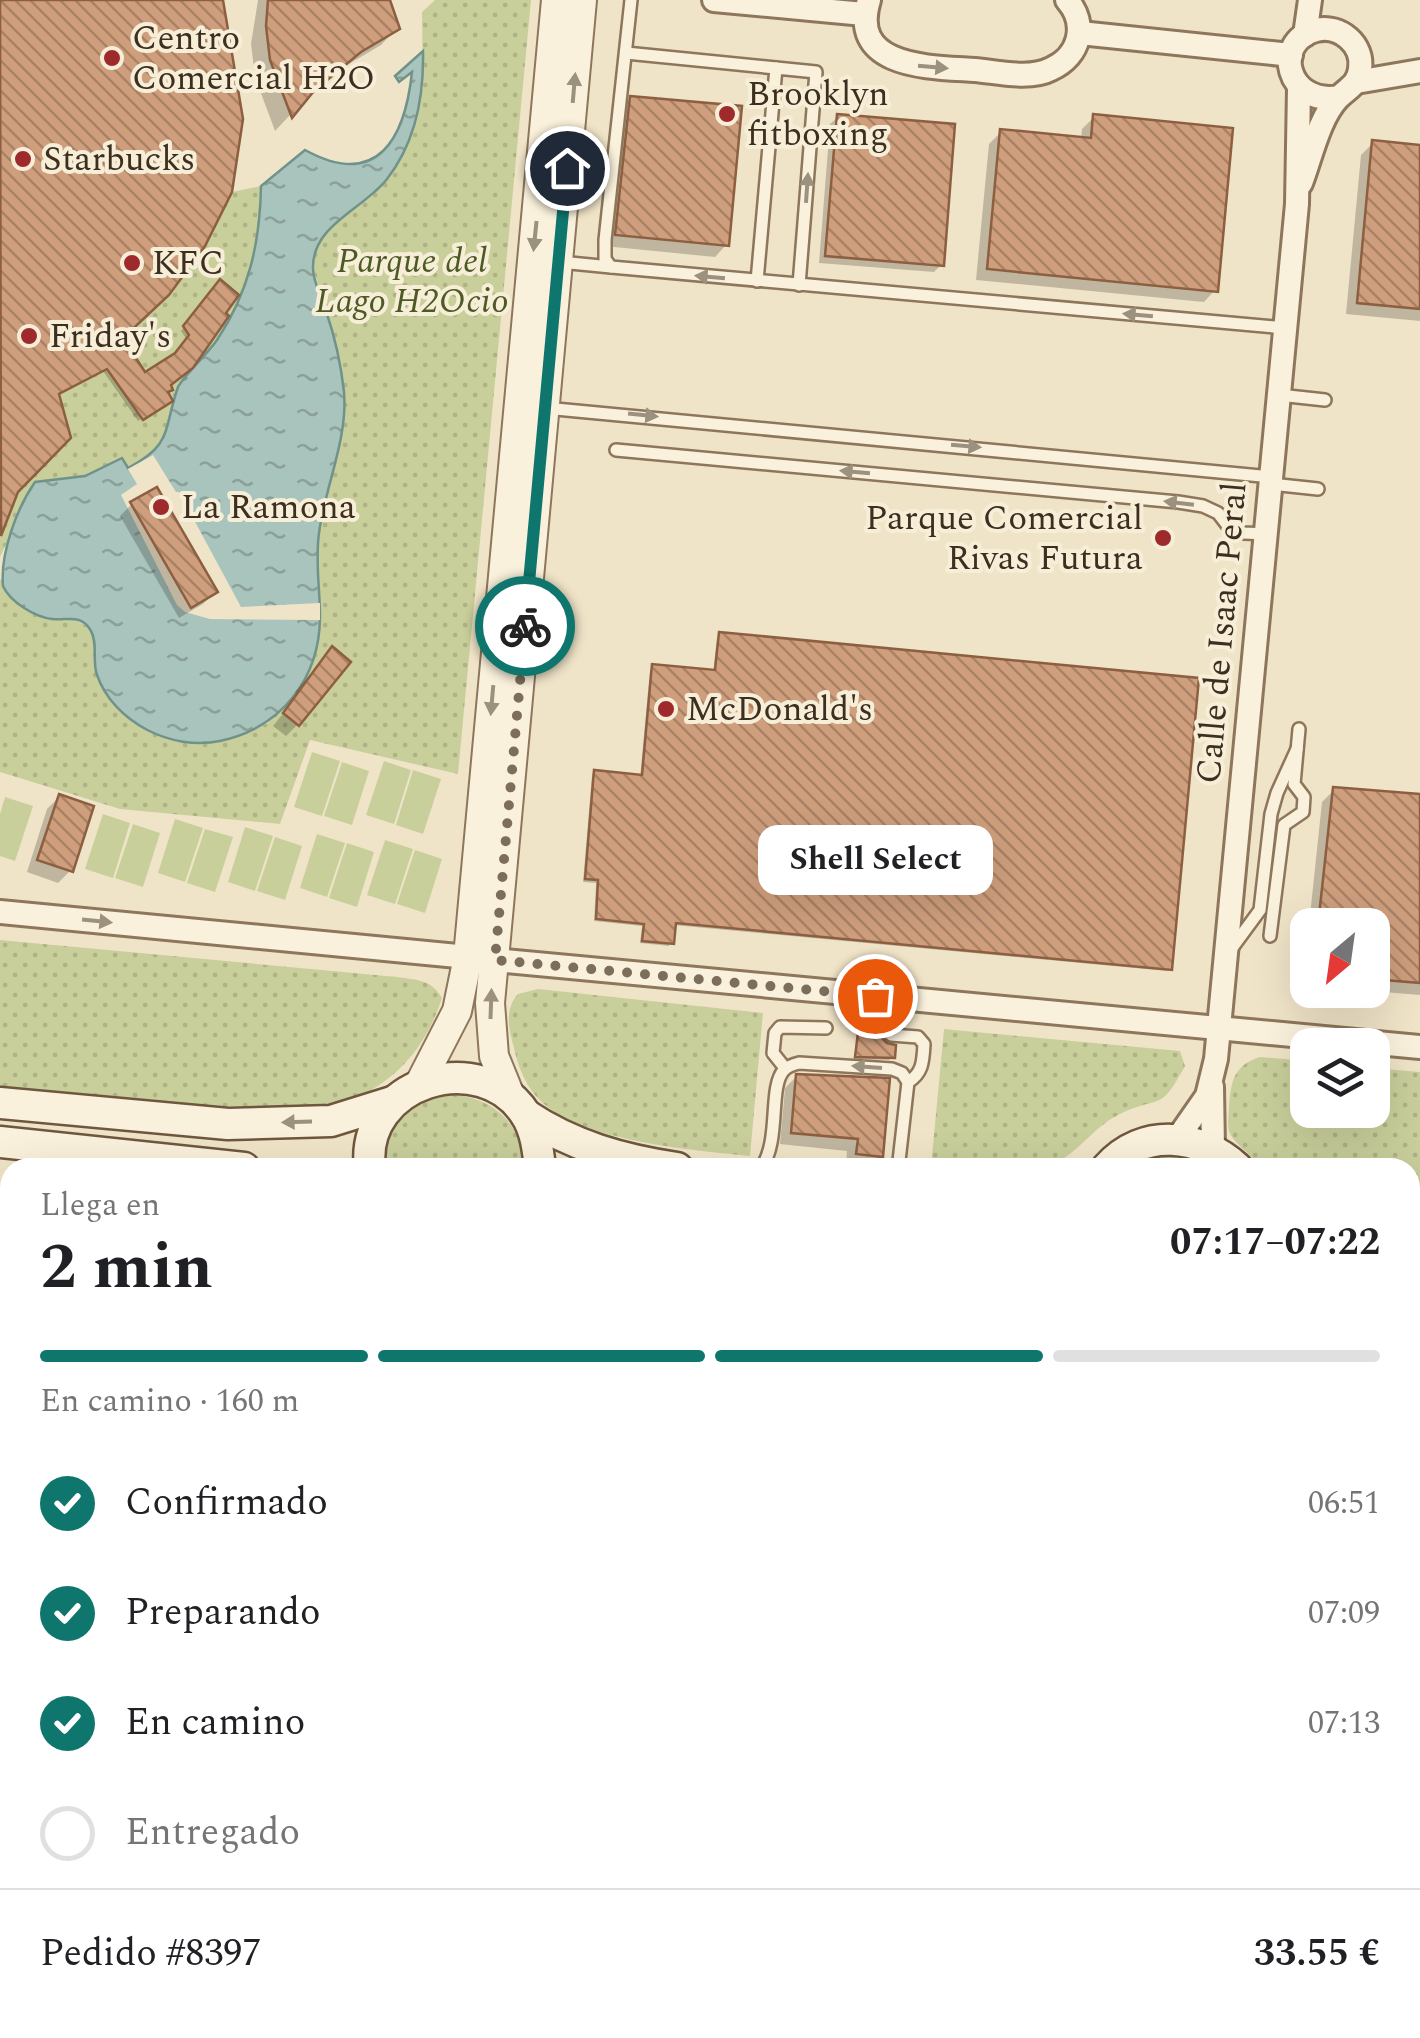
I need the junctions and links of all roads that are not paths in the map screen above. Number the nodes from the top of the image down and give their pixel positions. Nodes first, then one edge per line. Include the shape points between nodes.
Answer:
1 (556, 0) edge
2 (582, 0) edge
3 (631, 0) edge
4 (714, 0) edge
5 (1067, 0) edge
6 (1310, 0) edge
7 (866, 7) edge
8 (1080, 33) junction
9 (1305, 35) junction
10 (1358, 49) junction
11 (626, 53) junction
12 (1291, 55) junction
13 (776, 68) junction
14 (1417, 71) edge
15 (1299, 88) junction
16 (1347, 90) junction
17 (1297, 192) junction
18 (558, 261) junction
19 (611, 267) junction
20 (757, 281) junction
21 (799, 285) junction
22 (1284, 328) junction
23 (1277, 395) junction
24 (1325, 400) dead end
25 (546, 408) junction
26 (616, 450) dead end
27 (1271, 480) junction
28 (1318, 489) dead end
29 (1266, 534) junction
30 (1299, 729) dead end
31 (1297, 749) junction
32 (0, 912) edge
33 (1270, 936) dead end
34 (1226, 956) junction
35 (482, 959) junction
36 (1220, 1027) junction
37 (826, 1028) dead end
38 (891, 1034) dead end
39 (1420, 1048) edge
40 (785, 1068) junction
41 (1212, 1078) junction
42 (908, 1082) junction
43 (420, 1083) junction
44 (392, 1102) junction
45 (0, 1103) edge
46 (519, 1107) junction
47 (1177, 1139) junction
48 (0, 1142) edge
49 (150, 1158) edge
50 (369, 1158) edge
51 (539, 1158) edge
52 (630, 1158) edge
53 (766, 1158) edge
54 (899, 1158) edge
55 (1120, 1158) edge
56 (1225, 1158) edge

1 -> 35 street
18 -> 2 street
3 - 11 lane
4 - 7 street
5 - 8 street
6 - 9 street
7 -> 8 street via 873,40 905,65 1040,73 1067,58
8 - 12 street
9 - 10 street via 1334,30
9 - 12 street
10 - 14 street
10 - 16 street via 1361,66
11 - 13 lane
11 - 19 lane via 605,240
12 - 15 street
13 - 20 lane
21 -> 13 lane via 816,72
14 - 16 street
15 - 16 street via 1324,100
15 - 17 street, Calle de Isaac Peral
16 - 17 street, Calle de Isaac Peral via 1327,116
17 - 22 street, Calle de Isaac Peral
18 - 19 lane
18 - 25 street
20 -> 19 lane
20 - 21 lane
22 -> 21 lane
22 - 23 street, Calle de Isaac Peral
23 - 24 lane
23 - 27 street, Calle de Isaac Peral
25 -> 27 lane
25 - 35 street
29 -> 26 lane via 1244,533 1218,513 1178,502
27 - 28 lane
27 - 29 street, Calle de Isaac Peral
29 - 34 street, Calle de Isaac Peral
30 - 31 lane
31 - 33 lane via 1294,784 1304,797 1303,812 1284,824
31 - 34 lane via 1271,814 1260,910
32 -> 35 street
34 - 36 street, Calle de Isaac Peral
35 - 36 street
35 - 43 street
46 -> 35 street via 494,1056
36 - 39 street
36 - 41 street, Calle de Isaac Peral
37 - 40 lane via 780,1027 773,1053
38 - 42 lane via 924,1044 918,1076
42 -> 40 lane via 892,1069 799,1062
40 - 53 lane
41 - 47 street, Calle de Isaac Peral
41 - 56 street, Calle de Isaac Peral
42 - 54 lane
43 - 44 main road
43 - 46 main road via 462,1076 489,1083
44 -> 45 main road via 332,1121 228,1124
44 - 50 main road via 376,1124
46 - 51 main road
46 - 52 main road via 574,1142
47 - 55 main road via 1153,1141
47 - 56 main road
48 - 49 main road

